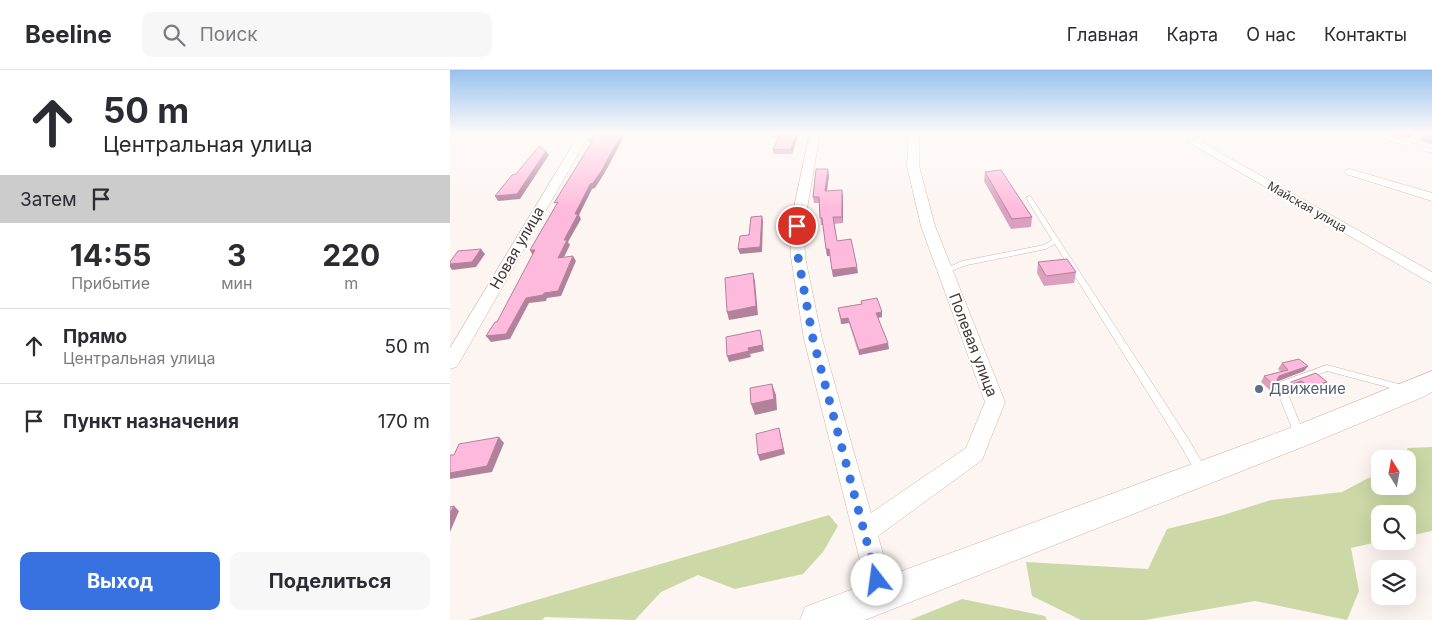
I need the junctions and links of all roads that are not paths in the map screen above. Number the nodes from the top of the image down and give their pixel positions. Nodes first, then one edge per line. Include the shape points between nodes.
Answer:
1 (570, 159) edge
2 (811, 159) edge
3 (914, 159) edge
4 (1223, 159) edge
5 (1350, 172) dead end
6 (1432, 197) edge
7 (1029, 198) dead end
8 (1057, 240) junction
9 (945, 271) junction
10 (1432, 278) edge
11 (450, 363) edge
12 (1423, 385) edge
13 (1300, 436) junction
14 (1202, 473) junction
15 (864, 532) junction
16 (882, 596) junction
17 (818, 620) edge

1 - 11 street, Новая улица
2 - 15 street via 797,226 798,257 813,339
3 - 9 street, Полевая улица via 928,226
4 - 10 street, Майская улица
5 - 6 street
7 - 8 lane
8 - 9 lane via 1046,248 964,263
8 - 14 lane
9 - 15 street, Полевая улица via 995,402 974,454
12 - 13 main road
12 - 13 lane via 1327,368 1280,385
13 - 14 main road
14 - 16 main road
15 - 16 street
16 - 17 main road

